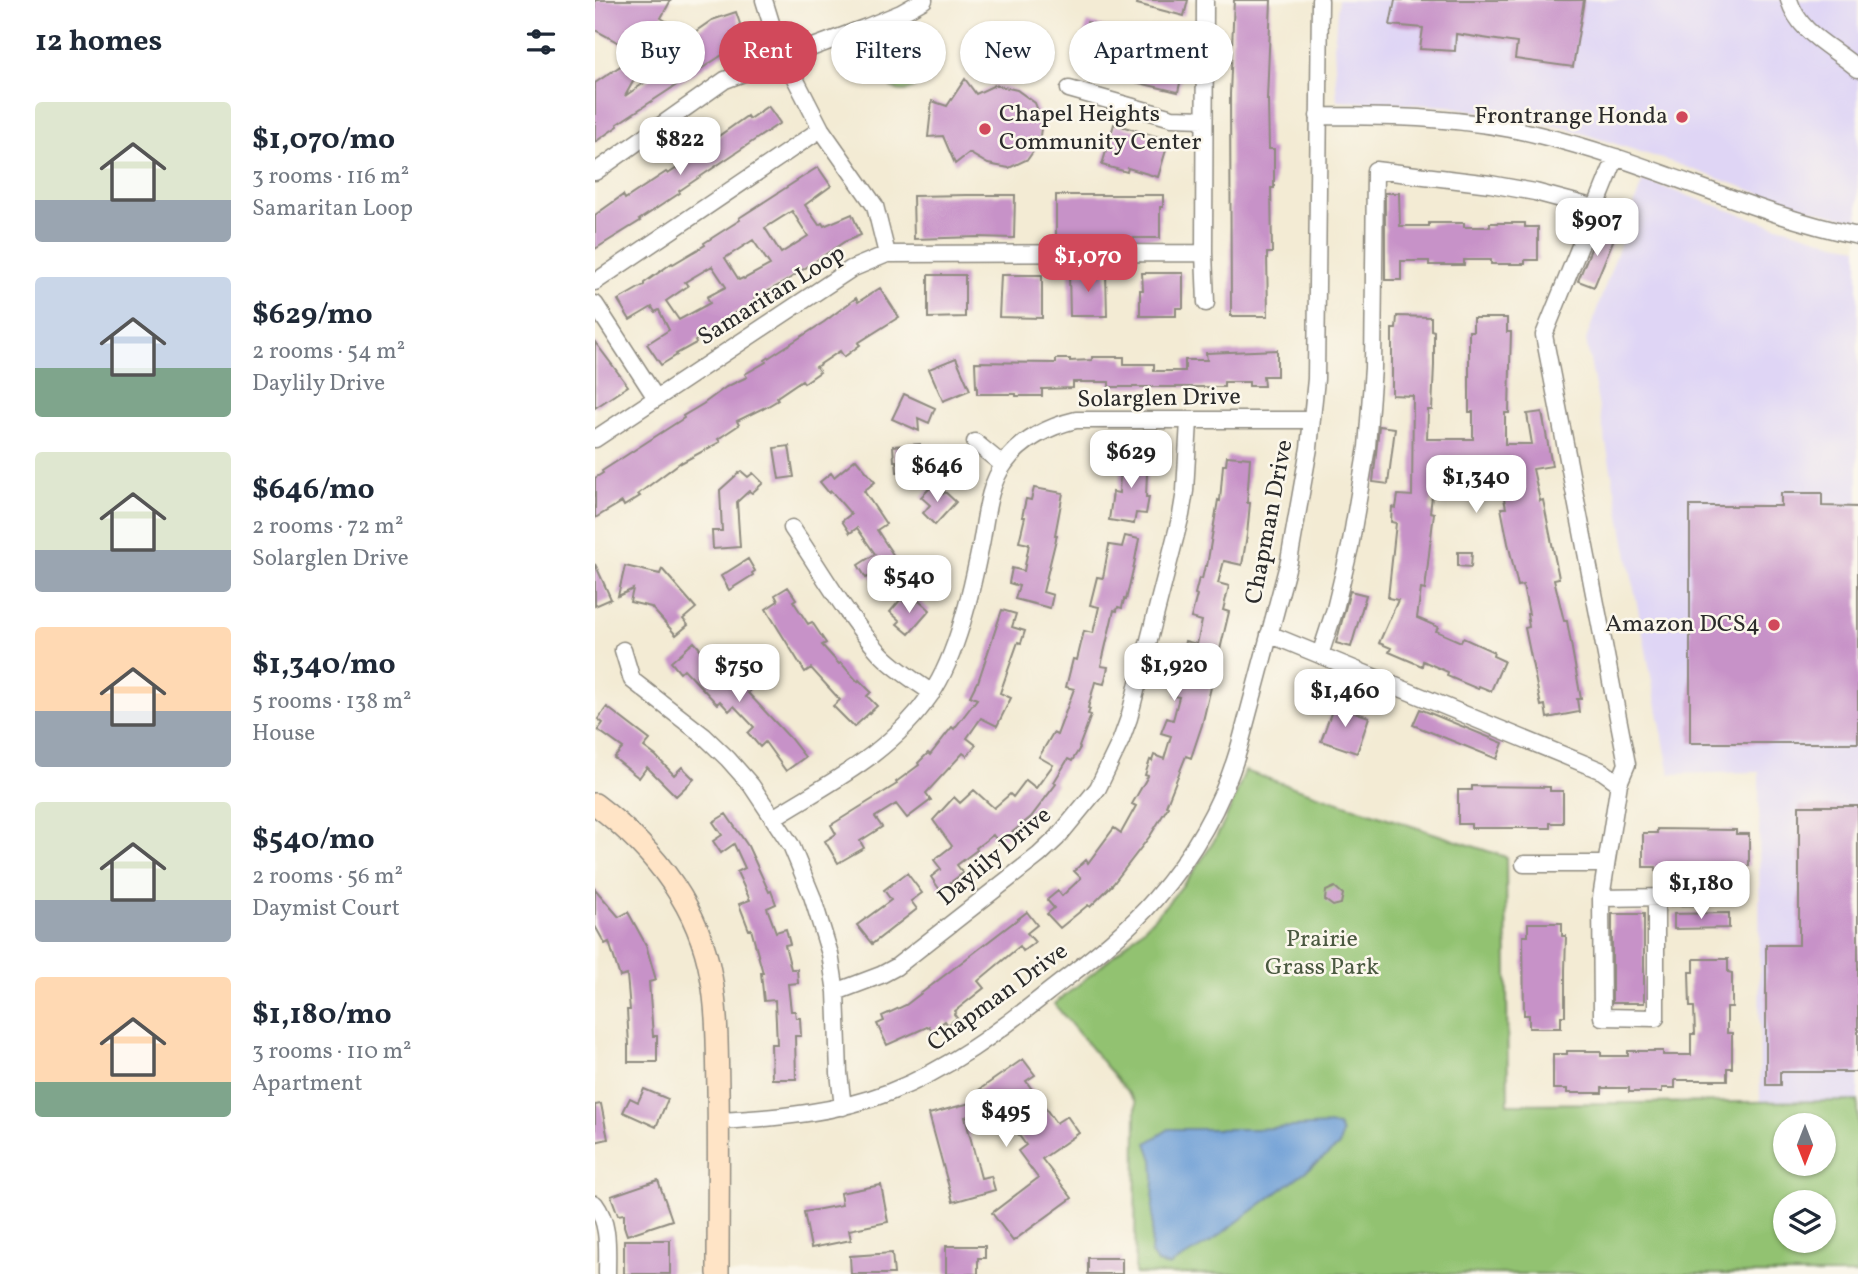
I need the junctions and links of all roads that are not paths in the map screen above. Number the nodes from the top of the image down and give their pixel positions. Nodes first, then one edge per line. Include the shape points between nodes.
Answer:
1 (764, 0) edge
2 (924, 0) edge
3 (1205, 0) edge
4 (1320, 0) edge
5 (1789, 0) edge
6 (770, 21) edge
7 (817, 46) edge
8 (1858, 69) edge
9 (719, 84) edge
10 (798, 84) edge
11 (1069, 89) dead end
12 (1318, 116) junction
13 (1204, 120) junction
14 (821, 129) junction
15 (1616, 158) junction
16 (595, 172) edge
17 (1595, 208) junction
18 (1858, 236) edge
19 (1203, 253) junction
20 (887, 254) junction
21 (595, 282) edge
22 (1206, 303) dead end
23 (595, 304) edge
24 (656, 398) junction
25 (1312, 420) junction
26 (1189, 421) junction
27 (595, 439) edge
28 (975, 442) dead end
29 (1003, 465) junction
30 (792, 528) dead end
31 (1269, 634) junction
32 (623, 650) dead end
33 (1320, 655) junction
34 (932, 693) junction
35 (1619, 783) junction
36 (595, 804) edge
37 (773, 818) junction
38 (1524, 864) dead end
39 (1605, 864) junction
40 (1739, 896) dead end
41 (1656, 897) junction
42 (1601, 898) junction
43 (836, 992) junction
44 (843, 1107) junction
45 (718, 1121) junction
46 (595, 1204) edge
47 (607, 1274) edge
48 (718, 1274) edge

1 - 6 street
2 - 7 street
3 - 13 street
4 - 12 street, Chapman Drive
5 - 8 street via 1804,29
9 - 16 street
10 - 14 street
11 - 13 street via 1172,118
12 - 15 street via 1476,123 1540,135
12 - 25 street, Chapman Drive via 1317,379
13 - 19 street
14 - 20 street via 875,206
14 - 21 street
15 - 17 street
15 - 18 street via 1784,216
17 - 33 street via 1490,184 1375,170 1370,422 1350,547
17 - 35 street via 1544,335 1627,764
19 - 20 street, Samaritan Loop
19 - 22 street
20 - 24 street, Samaritan Loop via 851,269
23 - 24 street
24 - 27 street, Samaritan Loop
25 - 26 street, Solarglen Drive
25 - 31 street, Chapman Drive via 1298,521
26 - 29 street, Solarglen Drive via 1061,424 1024,443
26 - 43 street, Daylily Drive via 1185,491 1176,540 1129,718 1097,788 1039,855 916,953 881,975
28 - 29 street
29 - 34 street, Solarglen Drive via 992,490 957,637
30 - 34 street via 881,654
31 - 33 street
31 - 44 street, Chapman Drive via 1239,748 1219,803 1195,847 1154,901 1111,941 974,1049 909,1085
32 - 37 street via 632,680 704,736 751,785
33 - 35 street via 1602,771
34 - 37 street, Solarglen Drive via 901,732 869,759
35 - 39 street
36 - 45 main road via 642,844 662,868 698,934 714,998
37 - 43 street via 791,845 812,896
38 - 39 street
39 - 42 street
40 - 41 street
41 - 42 street
41 - 42 street via 1656,1018 1602,1017
43 - 44 street
44 - 45 street, Chapman Drive
45 - 48 main road
46 - 47 street via 605,1228

